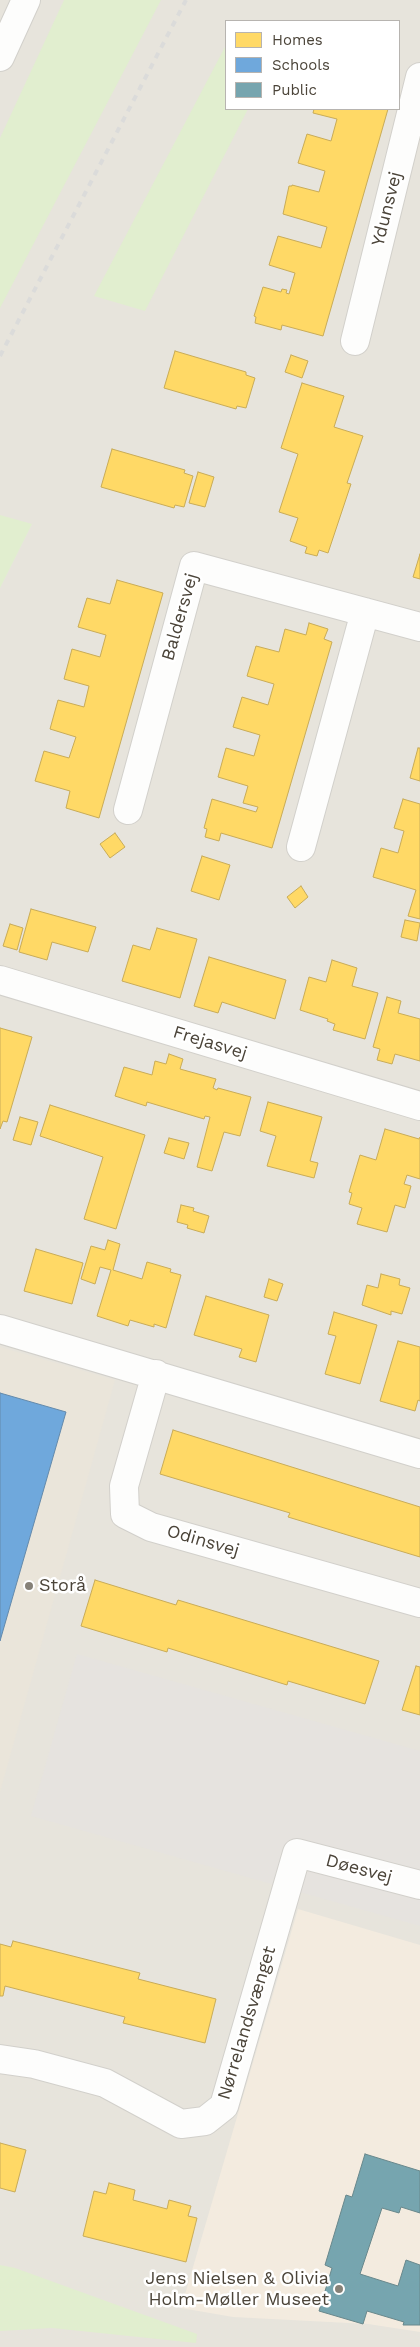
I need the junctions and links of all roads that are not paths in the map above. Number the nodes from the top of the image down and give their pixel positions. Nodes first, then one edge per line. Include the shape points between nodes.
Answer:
1 (26, 0) edge
2 (3, 42) edge
3 (420, 78) edge
4 (355, 340) dead end
5 (365, 612) junction
6 (420, 627) edge
7 (128, 810) dead end
8 (301, 847) dead end
9 (0, 980) edge
10 (420, 1106) edge
11 (0, 1329) edge
12 (156, 1374) junction
13 (420, 1454) edge
14 (420, 1603) edge
15 (297, 1853) joint
16 (420, 1885) edge
17 (0, 2059) edge

1 - 2 street
3 - 4 street, Ydunsvej
5 - 6 street, Baldersvej
5 - 7 street, Baldersvej via 194,566
5 - 8 street
9 - 10 street, Frejasvej
11 - 12 street
12 - 13 street
12 - 14 street, Odinsvej via 124,1486 125,1514 151,1527
15 - 16 street, Døesvej
15 - 17 street, Nørrelandsvænget via 224,2106 205,2121 181,2124 105,2083 34,2064

